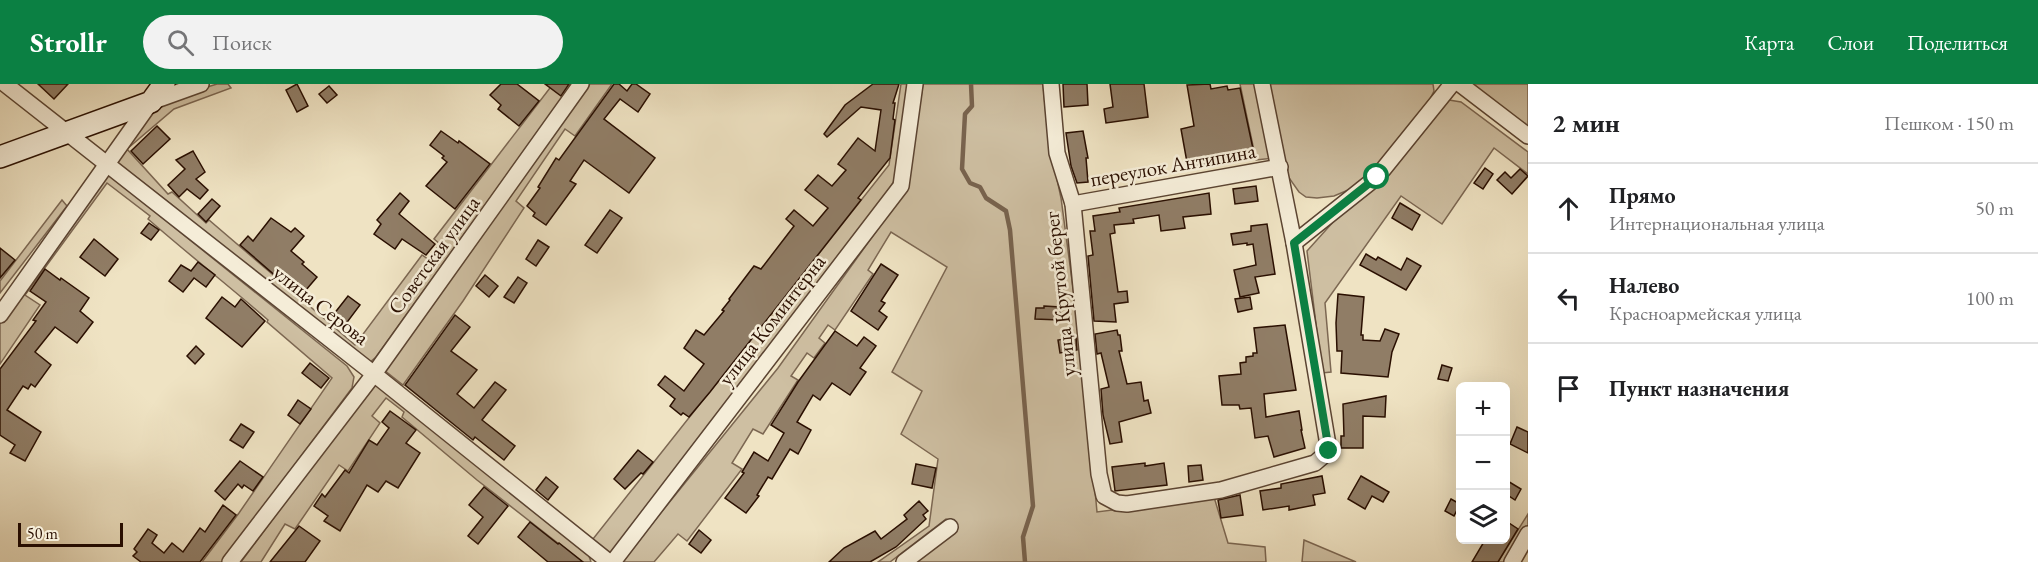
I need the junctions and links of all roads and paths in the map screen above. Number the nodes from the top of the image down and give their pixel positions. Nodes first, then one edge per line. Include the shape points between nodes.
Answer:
1 (5, 84) edge
2 (164, 84) edge
3 (201, 84) edge
4 (581, 84) edge
5 (915, 84) edge
6 (1051, 84) edge
7 (1262, 84) edge
8 (1452, 84) edge
9 (1460, 84) edge
10 (151, 102) junction
11 (64, 133) junction
12 (1528, 136) edge
13 (0, 157) edge
14 (106, 163) junction
15 (1280, 167) junction
16 (1073, 204) junction
17 (1294, 243) junction
18 (0, 315) edge
19 (374, 374) junction
20 (950, 527) dead end
21 (1528, 534) edge
22 (230, 562) edge
23 (611, 562) edge
24 (904, 562) edge
25 (1512, 562) edge

1 - 11 street, улица Серова
2 - 10 street
3 - 10 street
4 - 19 street, Советская улица
5 - 23 street, улица Коминтерна via 901,186
6 - 16 street, улица Крутой берег via 1057,153
7 - 15 street
8 - 17 street via 1377,177
9 - 12 street
10 - 11 street
10 - 14 street
11 - 13 street
11 - 14 street, улица Серова
14 - 18 street
14 - 19 street, улица Серова
15 - 16 street, переулок Антипина
15 - 17 street
16 - 17 street, улица Крутой берег via 1099,474 1104,496 1117,503 1221,490 1315,463 1329,451
19 - 22 street, Советская улица
19 - 23 street, улица Серова
20 - 24 street
21 - 25 street

